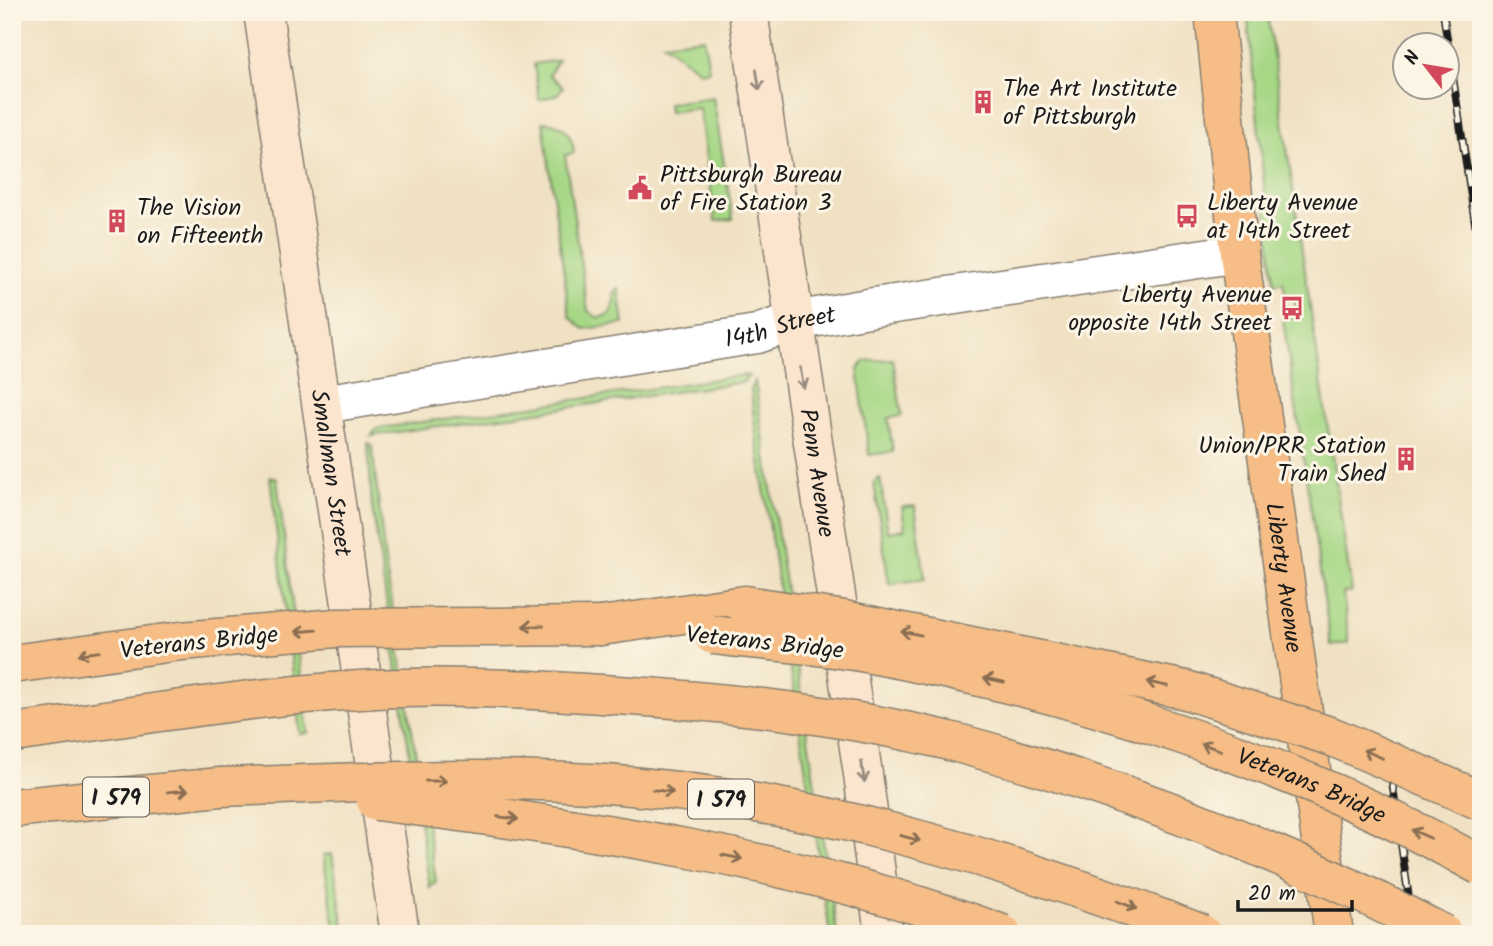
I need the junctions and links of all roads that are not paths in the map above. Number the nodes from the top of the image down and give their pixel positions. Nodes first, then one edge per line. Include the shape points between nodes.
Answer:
1 (263, 12) edge
2 (748, 12) edge
3 (1214, 12) edge
4 (1239, 253) junction
5 (794, 321) junction
6 (323, 404) junction
7 (601, 626) junction
8 (12, 664) edge
9 (12, 733) edge
10 (220, 787) junction
11 (1481, 801) edge
12 (12, 808) edge
13 (1481, 866) edge
14 (400, 934) edge
15 (884, 934) edge
16 (1002, 934) edge
17 (1202, 934) edge
18 (1334, 934) edge
19 (1443, 934) edge

1 - 6 street, Smallman Street
2 -> 5 street, Penn Avenue
3 - 4 main road, Liberty Avenue
4 - 5 street, 14th Street
4 - 18 main road, Liberty Avenue
5 - 6 street, 14th Street via 744,336
5 -> 15 street, Penn Avenue
6 - 14 street, Smallman Street
7 -> 8 main road, Veterans Bridge, bridge via 336,628 181,641
11 -> 7 main road, bridge via 1334,737 1260,713 1186,690 1007,652 745,606
13 -> 7 main road, Veterans Bridge, bridge via 1312,785 1159,728 1004,682 858,652
9 - 19 main road, bridge via 266,699 401,688 532,689 810,713 958,744 1089,782 1357,889
12 -> 10 main road, I 579
10 -> 16 main road, bridge via 573,827 761,863
10 -> 17 main road, I 579, bridge via 432,781 579,783 709,797 839,820 976,855

